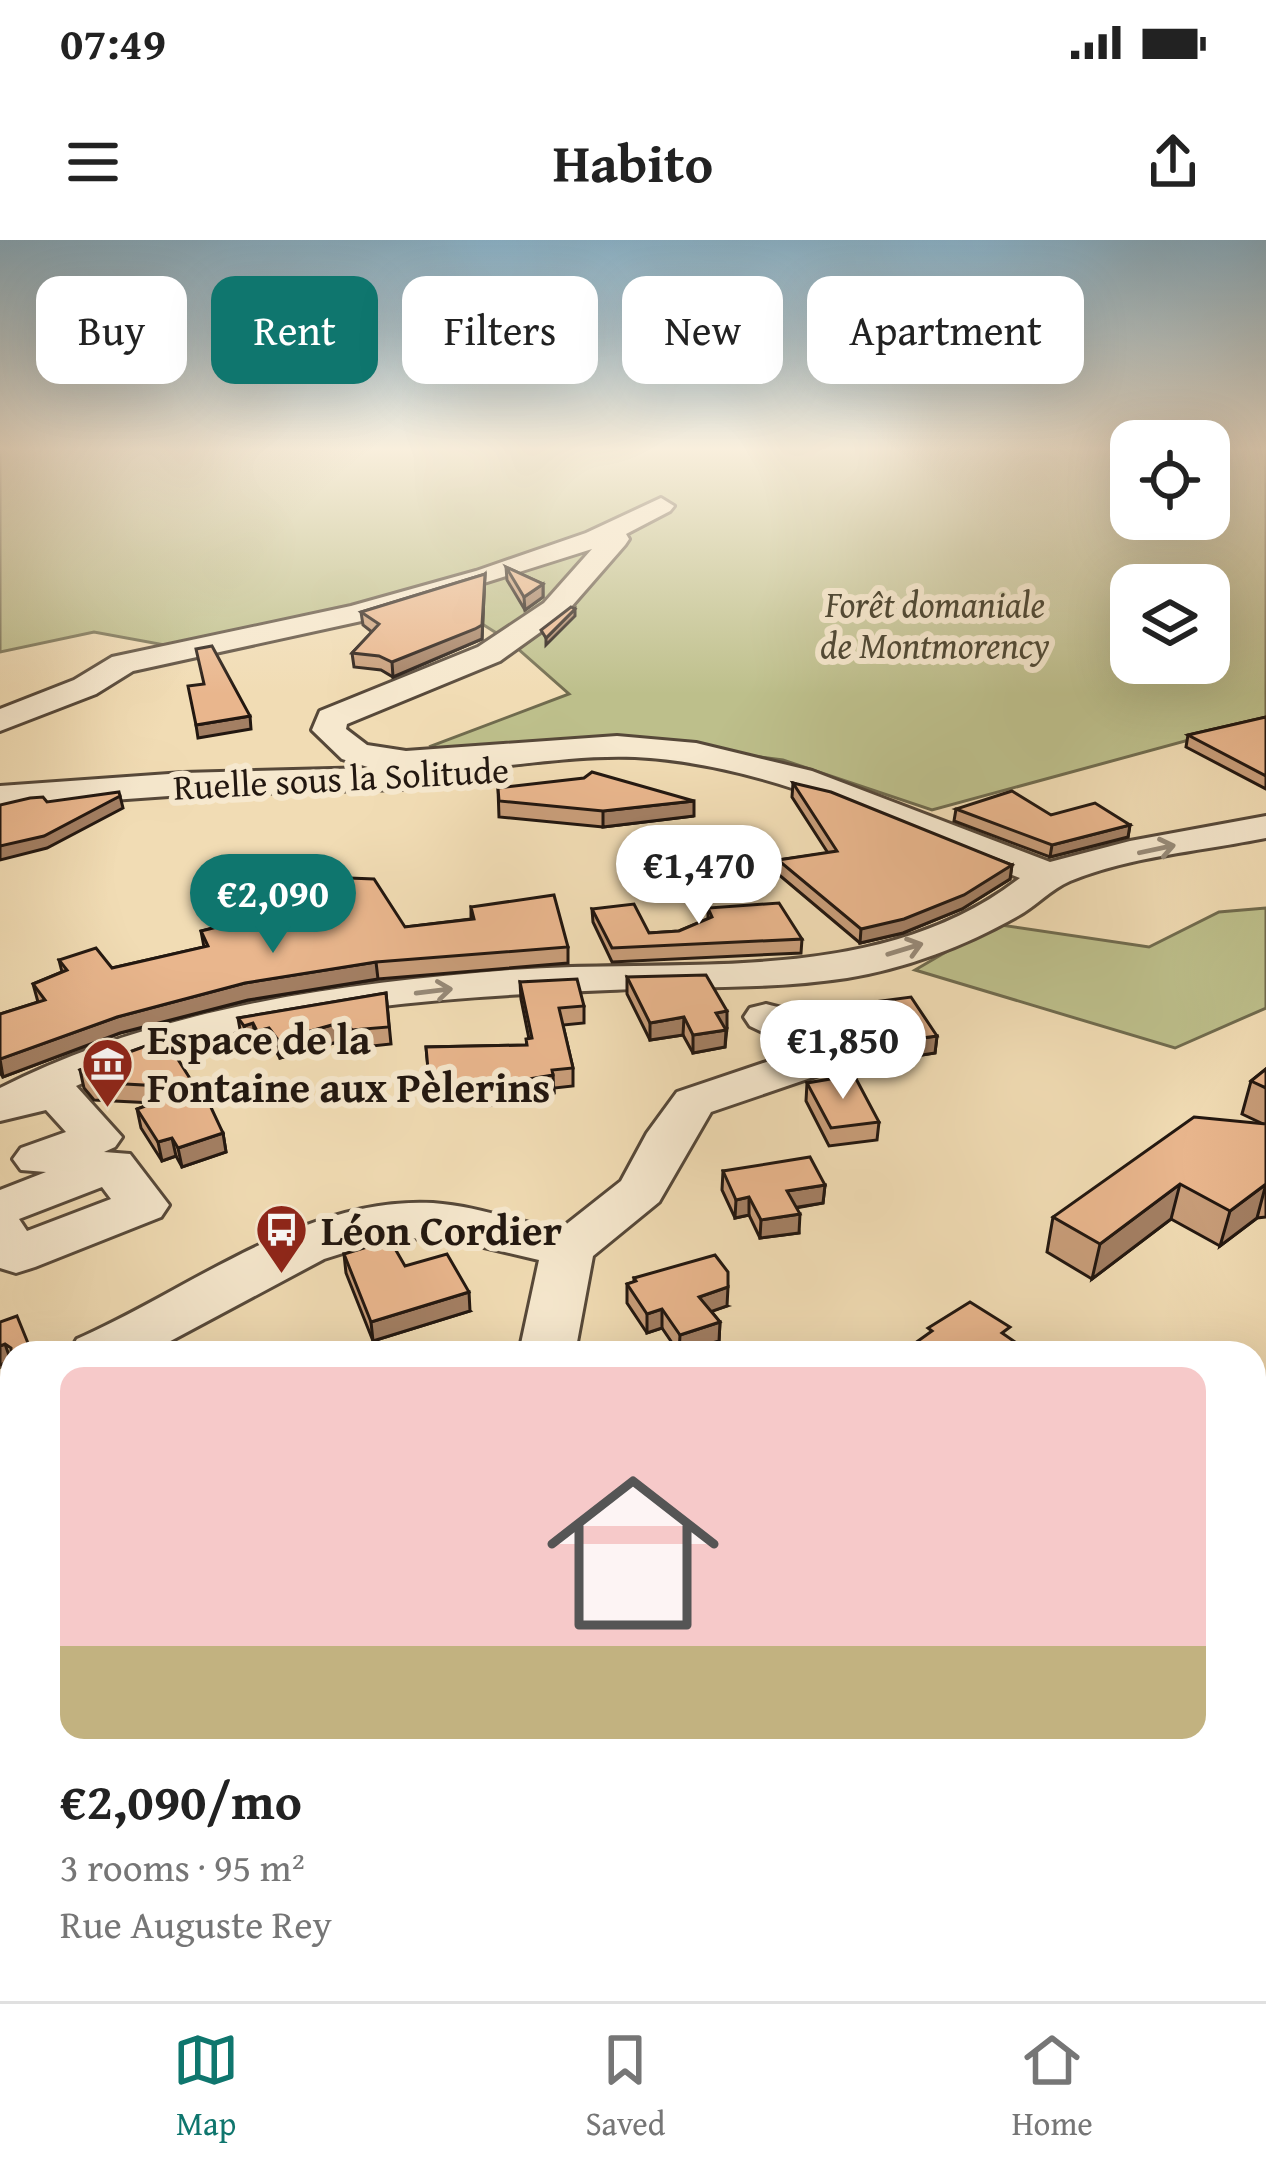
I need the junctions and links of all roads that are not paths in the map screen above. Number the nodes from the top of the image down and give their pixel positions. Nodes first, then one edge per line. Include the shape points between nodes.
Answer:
1 (614, 530) edge
2 (611, 532) junction
3 (123, 664) junction
4 (0, 688) edge
5 (0, 721) edge
6 (681, 753) junction
7 (0, 797) edge
8 (1266, 826) edge
9 (1049, 875) junction
10 (766, 1017) dead end
11 (0, 1111) edge
12 (0, 1174) edge
13 (0, 1208) edge
14 (0, 1230) edge
15 (568, 1249) junction
16 (121, 1341) edge
17 (549, 1341) edge

1 - 2 street
2 - 3 street via 356,614
2 - 6 street via 616,538 554,609 489,654 332,718 329,730 355,752 401,762 640,746
3 - 4 street
3 - 5 street
6 - 7 street, Ruelle sous la Solitude via 445,777
6 - 9 street via 806,776
9 -> 8 street
11 -> 9 street via 97,1058 247,1016 563,980 848,965 978,922
10 - 15 street via 820,1044 812,1062 694,1102 641,1191
11 - 12 street via 52,1089 98,1137
13 - 14 street via 112,1165 143,1205 16,1255
15 - 16 street via 432,1220 340,1231
15 - 17 street

